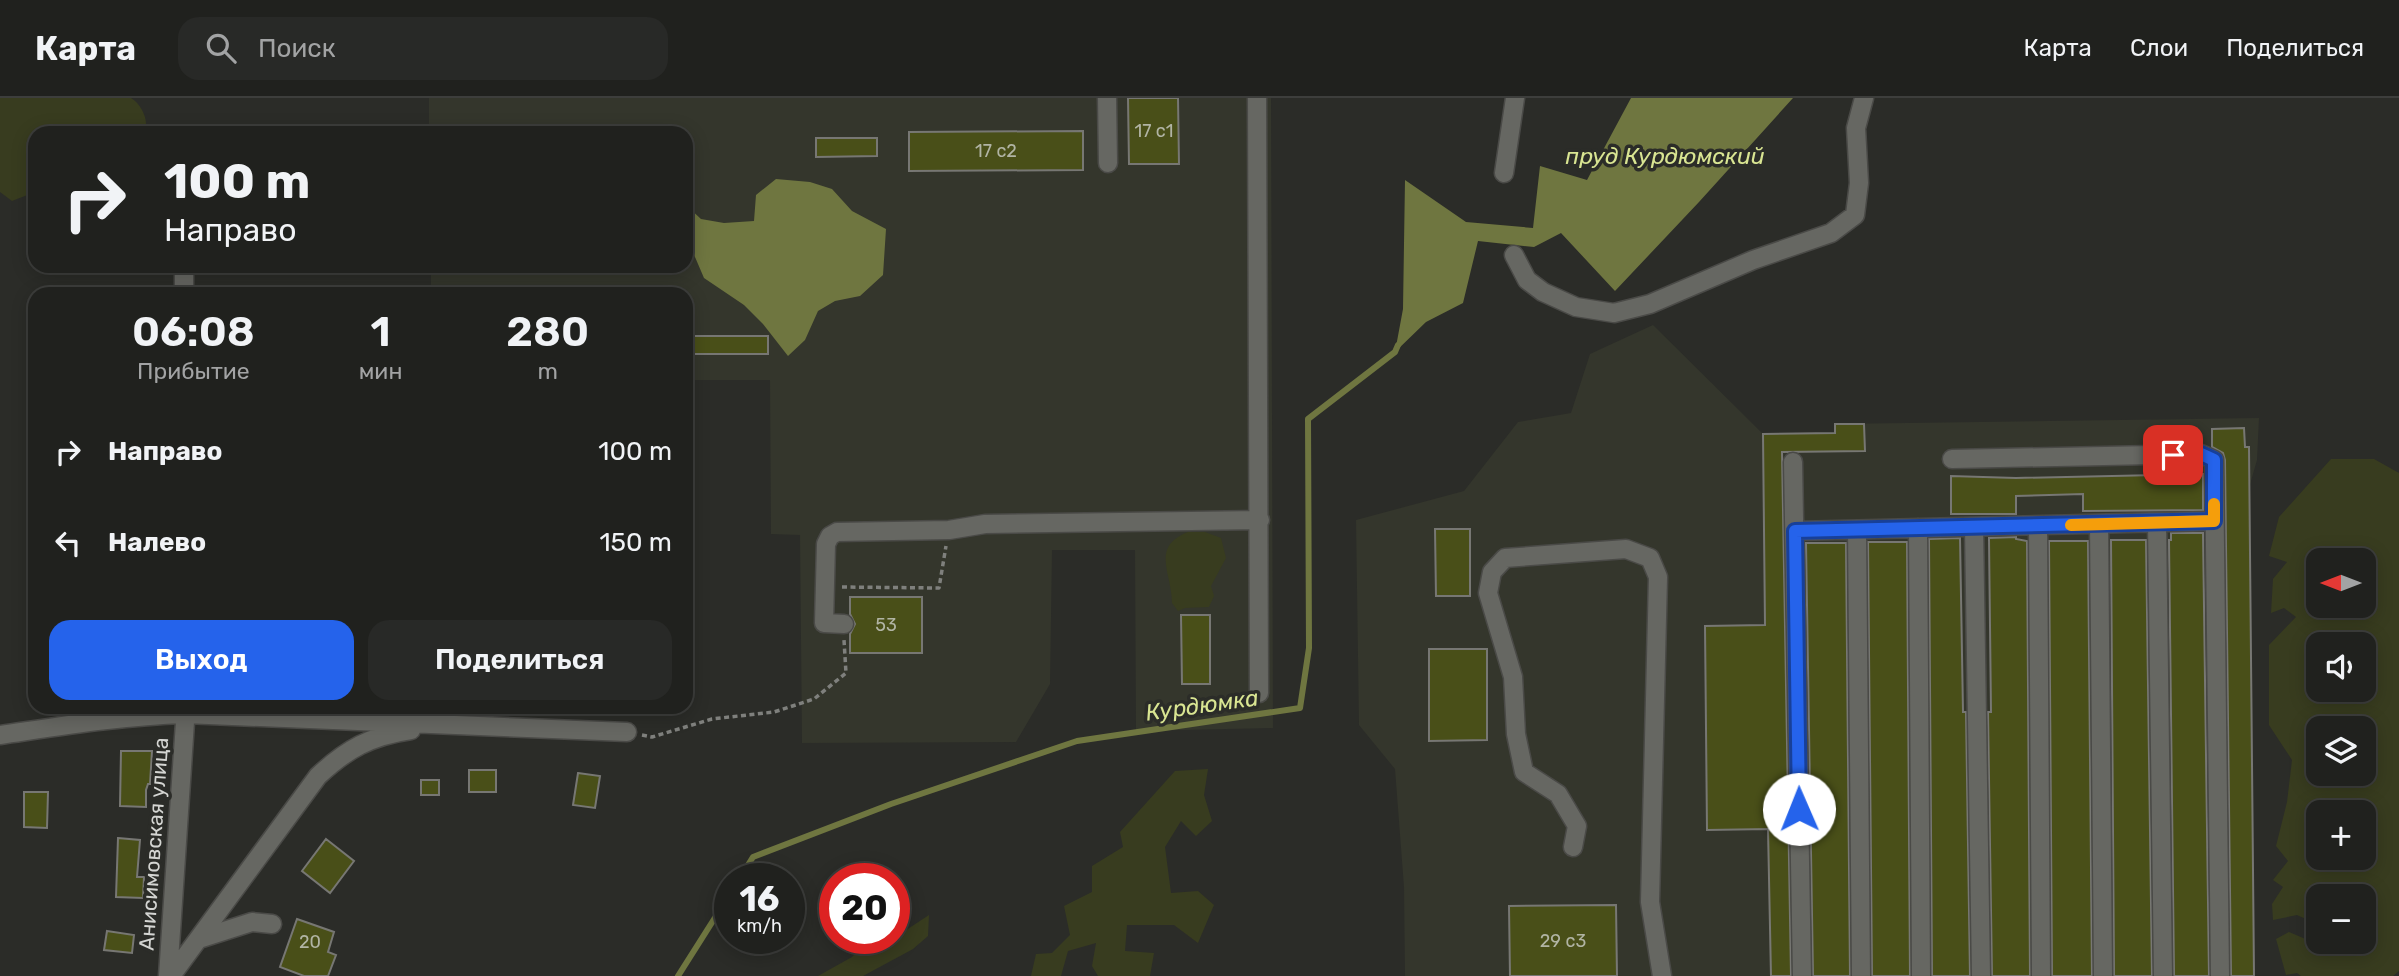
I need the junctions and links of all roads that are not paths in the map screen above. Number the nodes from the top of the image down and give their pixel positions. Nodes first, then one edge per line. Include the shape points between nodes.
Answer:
1 (1107, 98) edge
2 (1257, 98) edge
3 (1515, 98) edge
4 (1864, 98) edge
5 (1108, 163) dead end
6 (1504, 173) dead end
7 (1514, 255) dead end
8 (1952, 459) dead end
9 (1793, 462) dead end
10 (1260, 520) junction
11 (2214, 521) junction
12 (2157, 523) junction
13 (2099, 524) junction
14 (2038, 526) junction
15 (1974, 527) junction
16 (1919, 528) junction
17 (1857, 530) junction
18 (1795, 531) junction
19 (844, 624) road end
20 (1259, 693) dead end
21 (157, 714) edge
22 (185, 714) edge
23 (237, 714) edge
24 (446, 726) junction
25 (627, 732) road end
26 (0, 735) edge
27 (1573, 847) dead end
28 (272, 923) dead end
29 (199, 939) junction
30 (170, 976) edge
31 (1662, 976) edge
32 (1802, 976) edge
33 (1861, 976) edge
34 (1921, 976) edge
35 (1980, 976) edge
36 (2041, 976) edge
37 (2104, 976) edge
38 (2164, 976) edge
39 (2220, 976) edge

1 - 5 street
2 - 10 street
3 - 6 street
4 - 7 street via 1856,128 1859,183 1855,215 1831,233 1650,304 1614,313 1576,307 1544,292 1527,280
8 - 11 street via 2201,454 2214,460
9 - 18 street
10 - 19 street via 985,524 949,530 837,532 826,544 824,623
10 - 20 street
11 - 12 street
11 - 39 street
12 - 13 street
12 - 38 street
13 - 14 street
13 - 37 street
14 - 15 street
14 - 36 street
15 - 16 street
15 - 35 street
16 - 17 street
16 - 34 street
17 - 18 street
17 - 33 street
18 - 32 street
21 - 26 street
22 - 30 street, Анисимовская улица
23 - 24 street, Анисимовская улица
24 - 25 street, Анисимовская улица
24 - 29 street via 401,732 341,755 318,776
27 - 31 street via 1577,826 1558,793 1524,772 1516,734 1513,677 1488,593 1492,572 1505,558 1626,549 1650,558 1658,577 1650,902
28 - 29 street via 252,922
29 - 30 street

